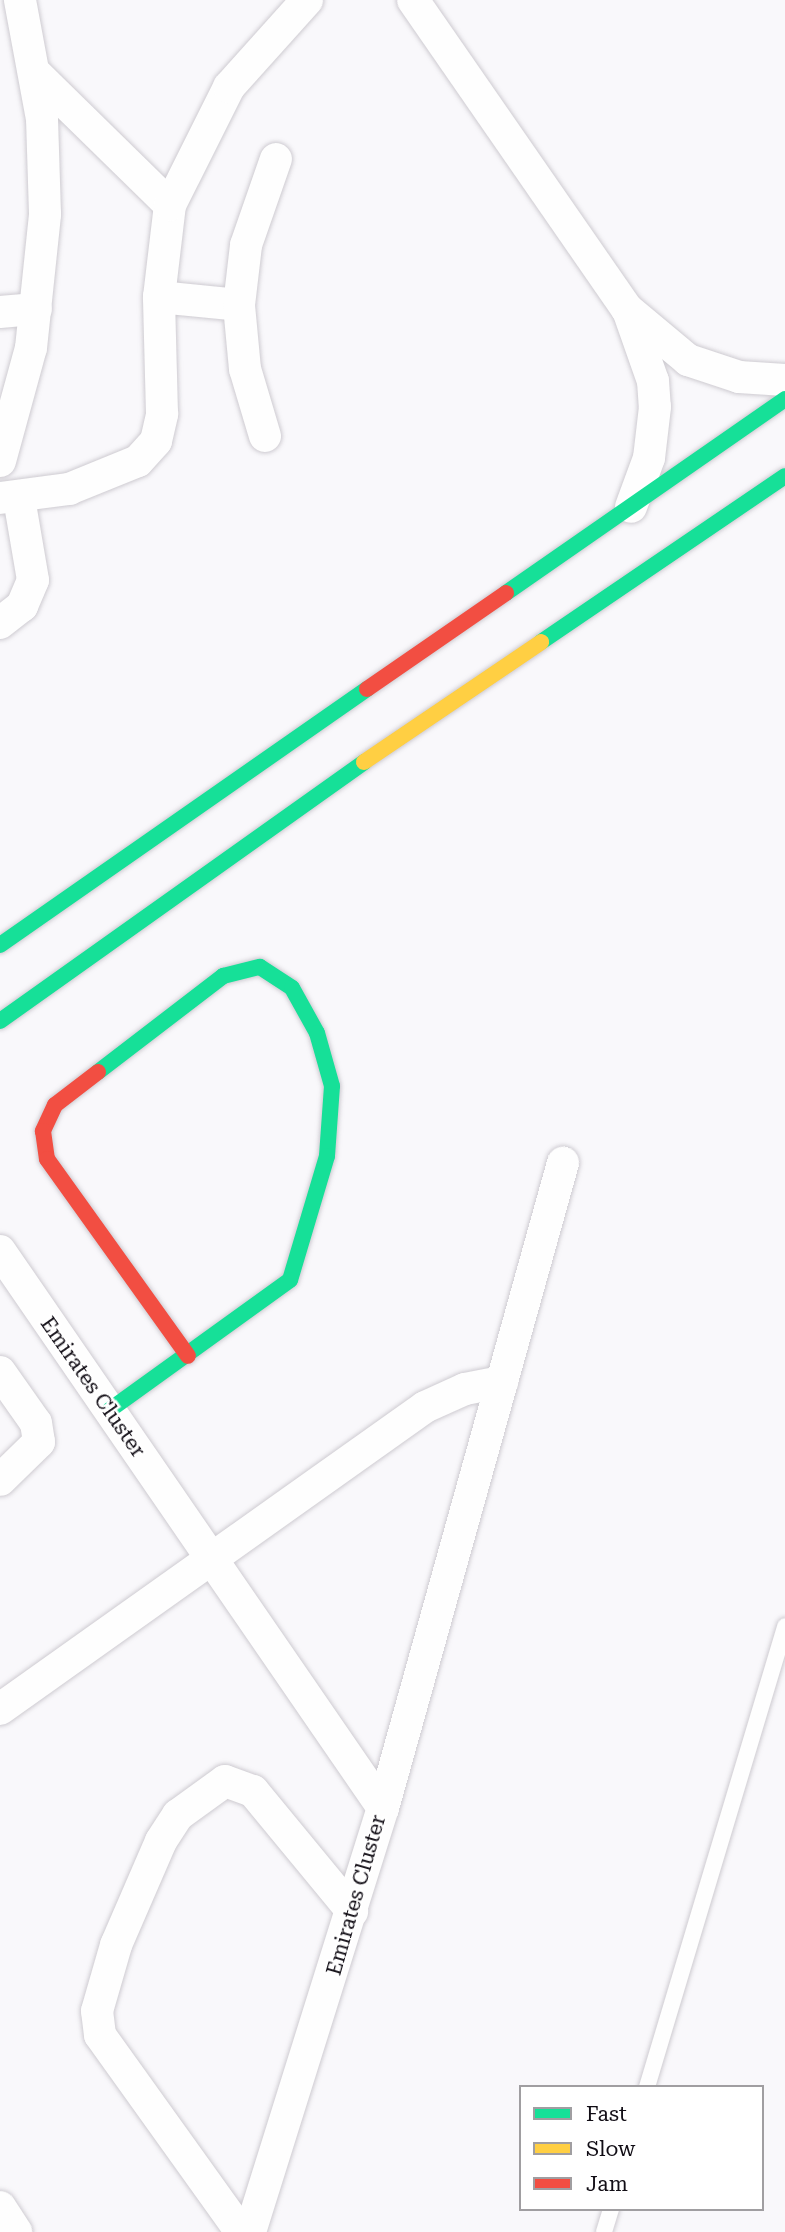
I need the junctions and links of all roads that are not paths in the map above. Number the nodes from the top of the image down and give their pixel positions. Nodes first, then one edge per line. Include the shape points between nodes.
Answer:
1 (307, 0) edge
2 (413, 0) edge
3 (15, 18) edge
4 (34, 72) junction
5 (276, 159) dead end
6 (170, 205) junction
7 (159, 298) junction
8 (239, 305) junction
9 (36, 309) junction
10 (627, 309) junction
11 (0, 312) edge
12 (785, 380) edge
13 (785, 399) edge
14 (265, 436) dead end
15 (0, 461) edge
16 (785, 476) edge
17 (9, 498) edge
18 (631, 507) junction
19 (0, 623) edge
20 (236, 828) dead end
21 (215, 863) junction
22 (0, 945) edge
23 (0, 1021) edge
24 (563, 1163) dead end
25 (0, 1251) edge
26 (188, 1356) junction
27 (0, 1372) edge
28 (502, 1382) junction
29 (110, 1410) junction
30 (0, 1480) edge
31 (210, 1557) junction
32 (785, 1626) edge
33 (0, 1709) edge
34 (383, 1808) junction
35 (352, 1911) junction
36 (649, 2085) edge
37 (0, 2207) edge
38 (610, 2211) edge
39 (16, 2232) edge
40 (241, 2232) edge
41 (250, 2232) edge
42 (604, 2232) edge

1 - 6 street via 229,87
2 - 10 street
3 - 4 street
4 - 6 street
4 - 9 street via 46,167
5 - 8 street via 246,245
6 - 7 street
7 - 8 street
7 - 17 street via 162,414 149,452 69,489
8 - 14 street via 245,369
9 - 11 street
9 - 15 street via 23,387
10 - 12 street via 688,360 739,377
10 - 18 street via 653,381 655,407 649,458
13 - 18 street
16 - 21 street
17 - 19 street via 33,580 22,606
18 - 22 street via 297,750
20 - 21 street
21 - 23 street
24 - 28 street
25 - 29 street, Emirates Cluster
26 - 26 street via 290,1280 327,1156 334,1113 326,1059 292,988 260,967 223,976 55,1105 43,1131 47,1158
26 - 29 street
27 - 30 street via 36,1423 39,1442
28 - 31 street via 465,1389 425,1407
28 - 34 street
29 - 31 street, Emirates Cluster
31 - 33 street
31 - 34 street, Emirates Cluster
32 - 36 lane
34 - 35 street, Emirates Cluster
35 - 40 street via 253,1791 225,1781 178,1815 161,1841 116,1945 97,2011 100,2035
35 - 41 street, Emirates Cluster
37 - 39 street
38 - 42 lane

